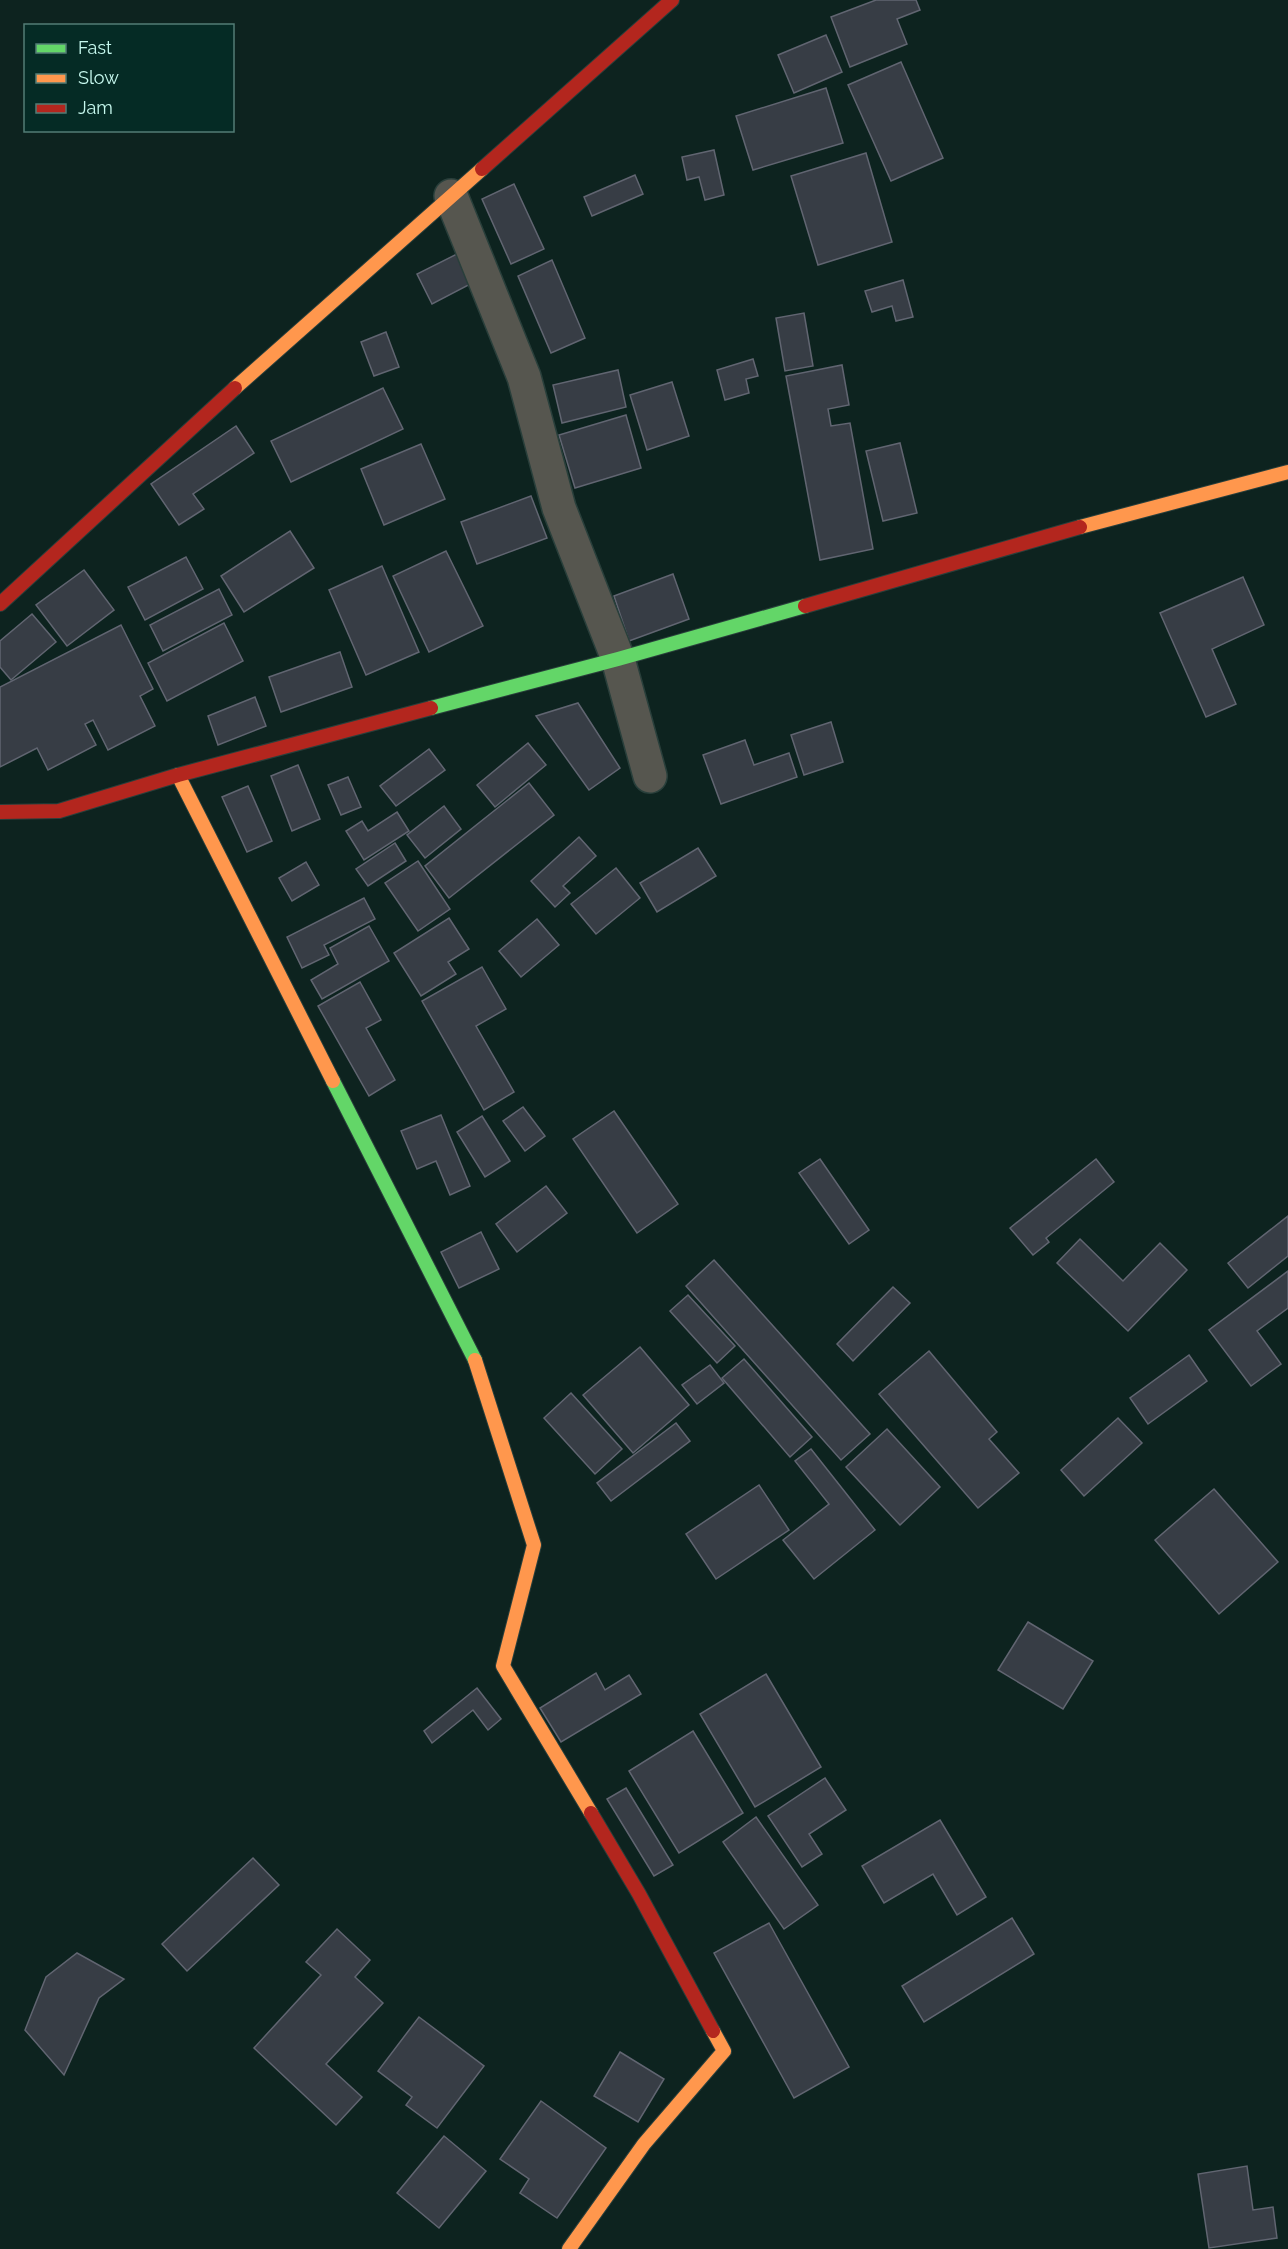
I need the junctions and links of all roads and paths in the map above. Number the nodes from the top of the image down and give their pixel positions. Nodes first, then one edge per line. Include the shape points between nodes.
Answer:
1 (672, 0) edge
2 (451, 196) junction
3 (1288, 472) edge
4 (0, 604) edge
5 (618, 659) junction
6 (178, 775) junction
7 (650, 776) dead end
8 (0, 812) edge
9 (569, 2249) edge

1 - 2 street
2 - 4 street
2 - 5 street via 524,377 559,508
3 - 5 street
5 - 6 street
5 - 7 street
6 - 8 street via 59,811
6 - 9 street via 475,1361 534,1545 503,1666 639,1894 724,2051 644,2144

